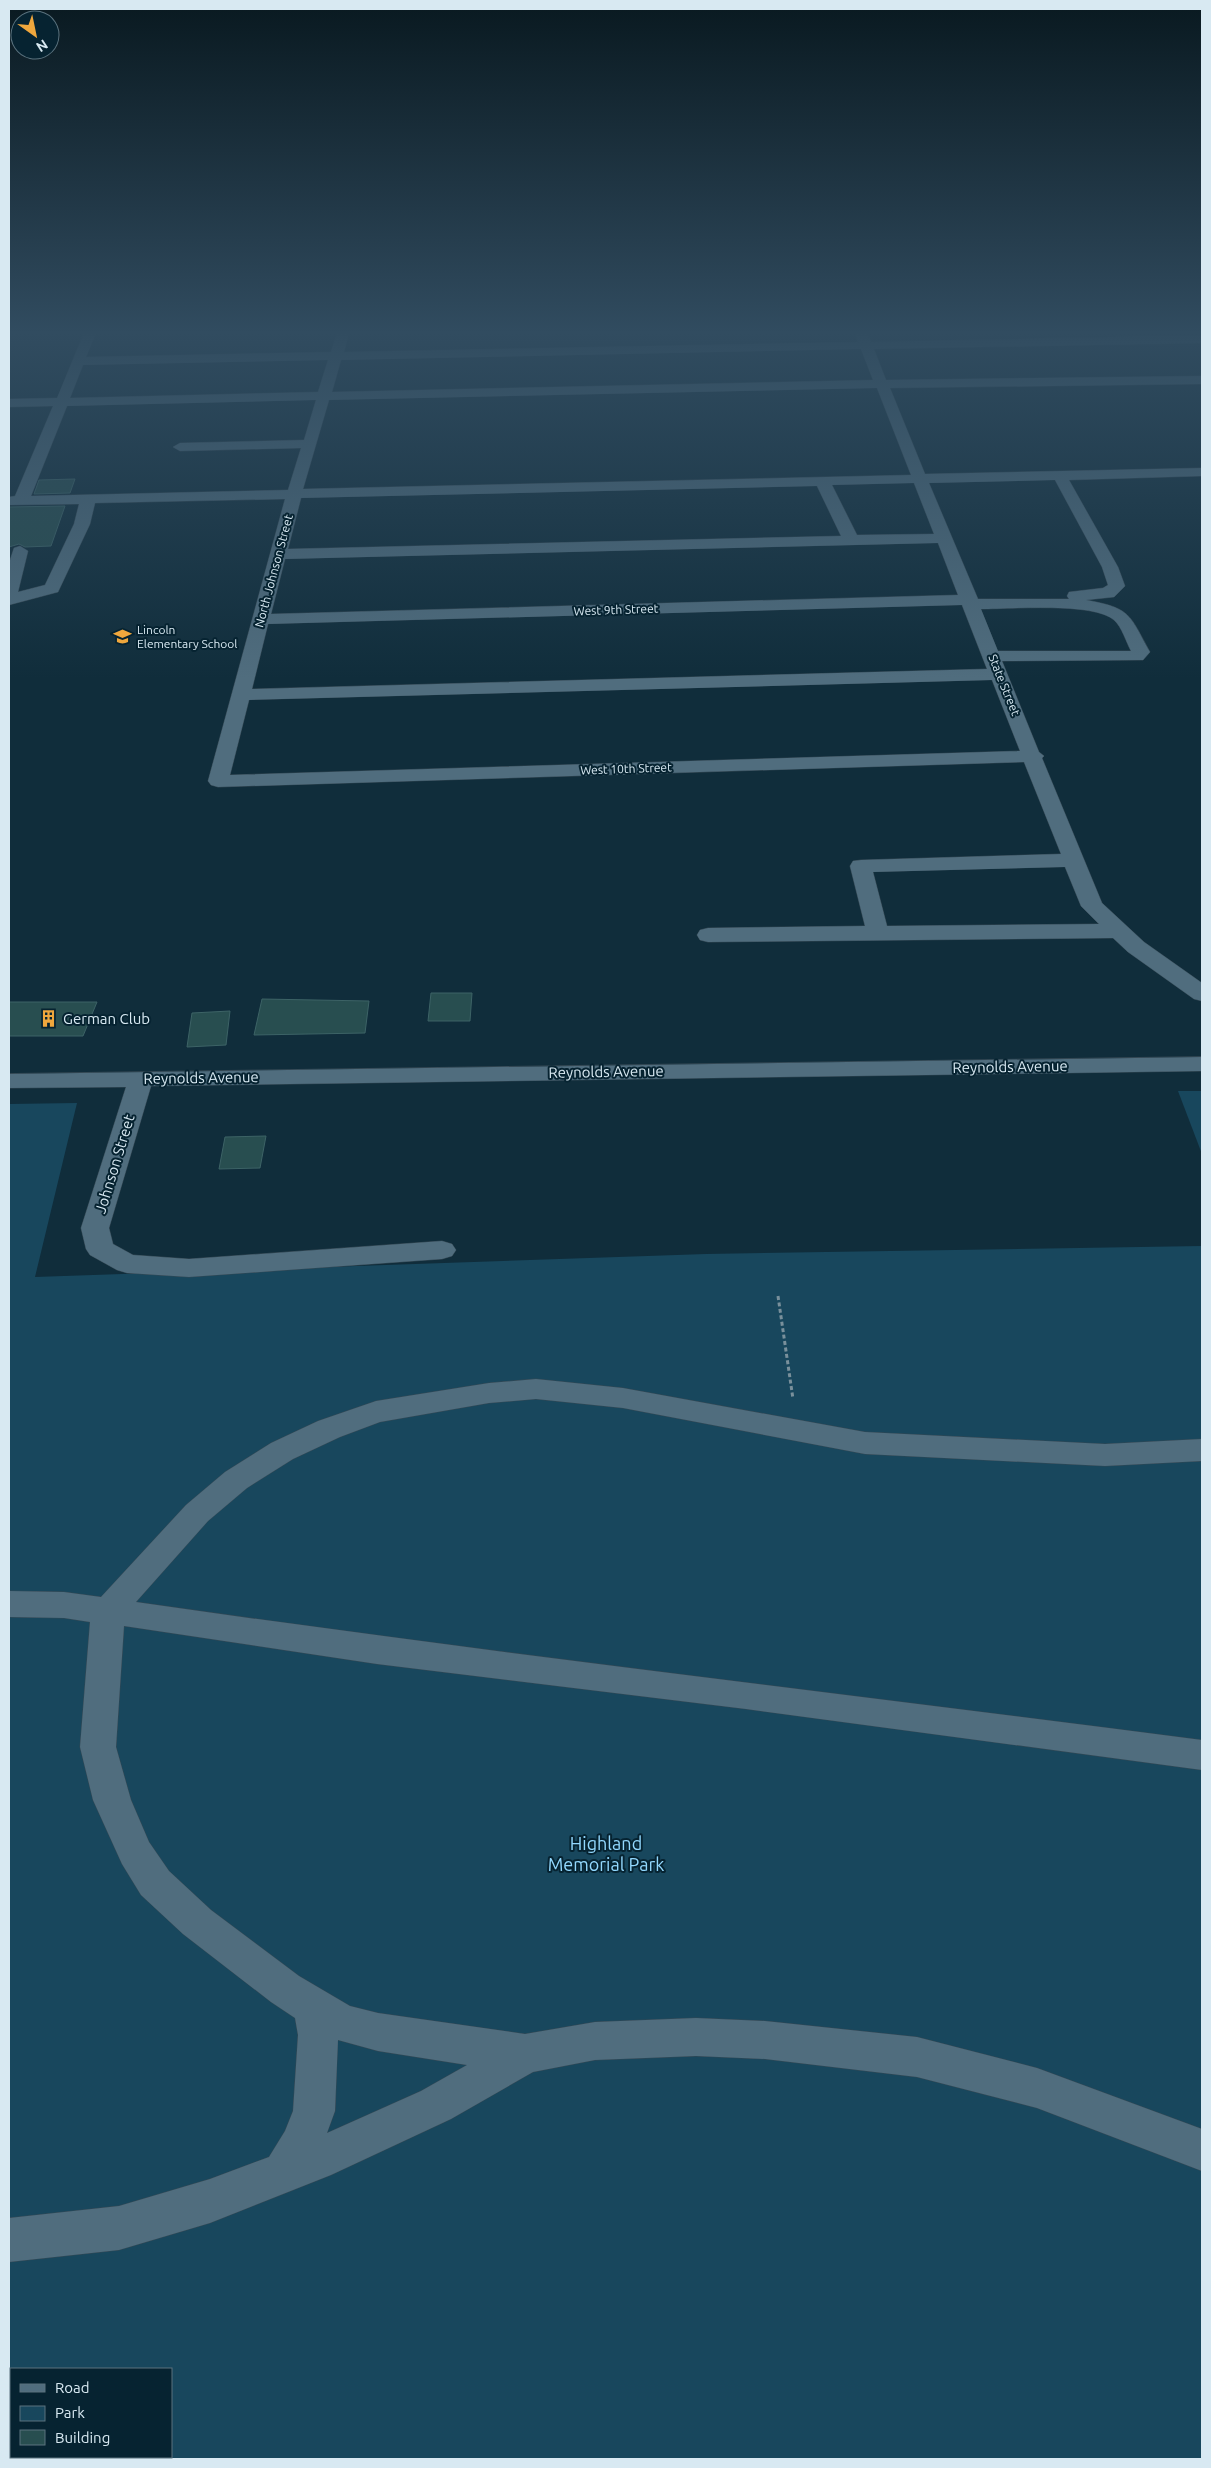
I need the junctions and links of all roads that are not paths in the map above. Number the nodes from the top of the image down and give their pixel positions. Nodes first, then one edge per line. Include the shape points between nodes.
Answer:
1 (40, 448) edge
2 (309, 448) edge
3 (908, 448) edge
4 (1202, 472) edge
5 (1060, 476) junction
6 (921, 479) junction
7 (823, 482) junction
8 (294, 495) junction
9 (88, 499) junction
10 (15, 501) edge
11 (945, 538) junction
12 (851, 540) junction
13 (20, 551) dead end
14 (278, 554) junction
15 (9, 593) edge
16 (9, 600) edge
17 (970, 601) junction
18 (261, 619) junction
19 (993, 656) junction
20 (1000, 674) junction
21 (241, 696) junction
22 (1034, 756) junction
23 (218, 781) joint
24 (1075, 860) junction
25 (1119, 931) junction
26 (878, 933) junction
27 (708, 935) dead end
28 (1202, 994) edge
29 (1202, 1064) edge
30 (141, 1079) junction
31 (9, 1081) edge
32 (442, 1250) dead end
33 (1202, 1450) edge
34 (9, 1604) edge
35 (108, 1611) junction
36 (1202, 1755) edge
37 (313, 2007) junction
38 (525, 2054) junction
39 (1202, 2150) edge
40 (284, 2172) junction
41 (9, 2240) edge

1 - 10 street
2 - 8 street, North Johnson Street
3 - 6 street, State Street
4 - 5 street
5 - 6 street
5 - 17 street via 1110,567 1117,586 1108,593 1086,596
6 - 7 street
6 - 11 street, State Street
7 - 8 street
7 - 12 street
8 - 9 street
8 - 14 street, North Johnson Street
9 - 10 street
9 - 16 street via 82,524 52,588
11 - 12 street
11 - 17 street, State Street
12 - 14 street
13 - 15 street
14 - 18 street, North Johnson Street
17 - 18 street, West 9th Street
17 - 19 street, State Street
17 - 19 street via 1080,604 1108,609 1122,618 1141,652 1137,656
18 - 21 street, North Johnson Street
19 - 20 street, State Street
20 - 21 street
20 - 22 street, State Street
21 - 23 street, North Johnson Street
22 - 23 street, West 10th Street
22 - 24 street, State Street
24 - 25 street, State Street via 1092,906
24 - 26 street via 861,866
25 - 26 street
25 - 28 street, State Street
26 - 27 street
29 - 30 street, Reynolds Avenue
30 - 31 street, Reynolds Avenue
30 - 32 street, Johnson Street via 95,1228 100,1249 127,1264 189,1268
33 - 35 street via 1096,1455 865,1443 623,1398 536,1389 488,1393 376,1412 290,1448 236,1480 197,1514
34 - 35 street via 64,1605
35 - 36 street via 377,1650 746,1694
35 - 37 street via 98,1748 112,1800 135,1852 155,1883 197,1922
37 - 38 street via 343,2023 378,2032
37 - 40 street via 318,2035 314,2111 302,2143
38 - 39 street via 595,2041 696,2037 765,2040 917,2057 1036,2088
38 - 40 street via 436,2105
40 - 41 street via 210,2200 119,2228

